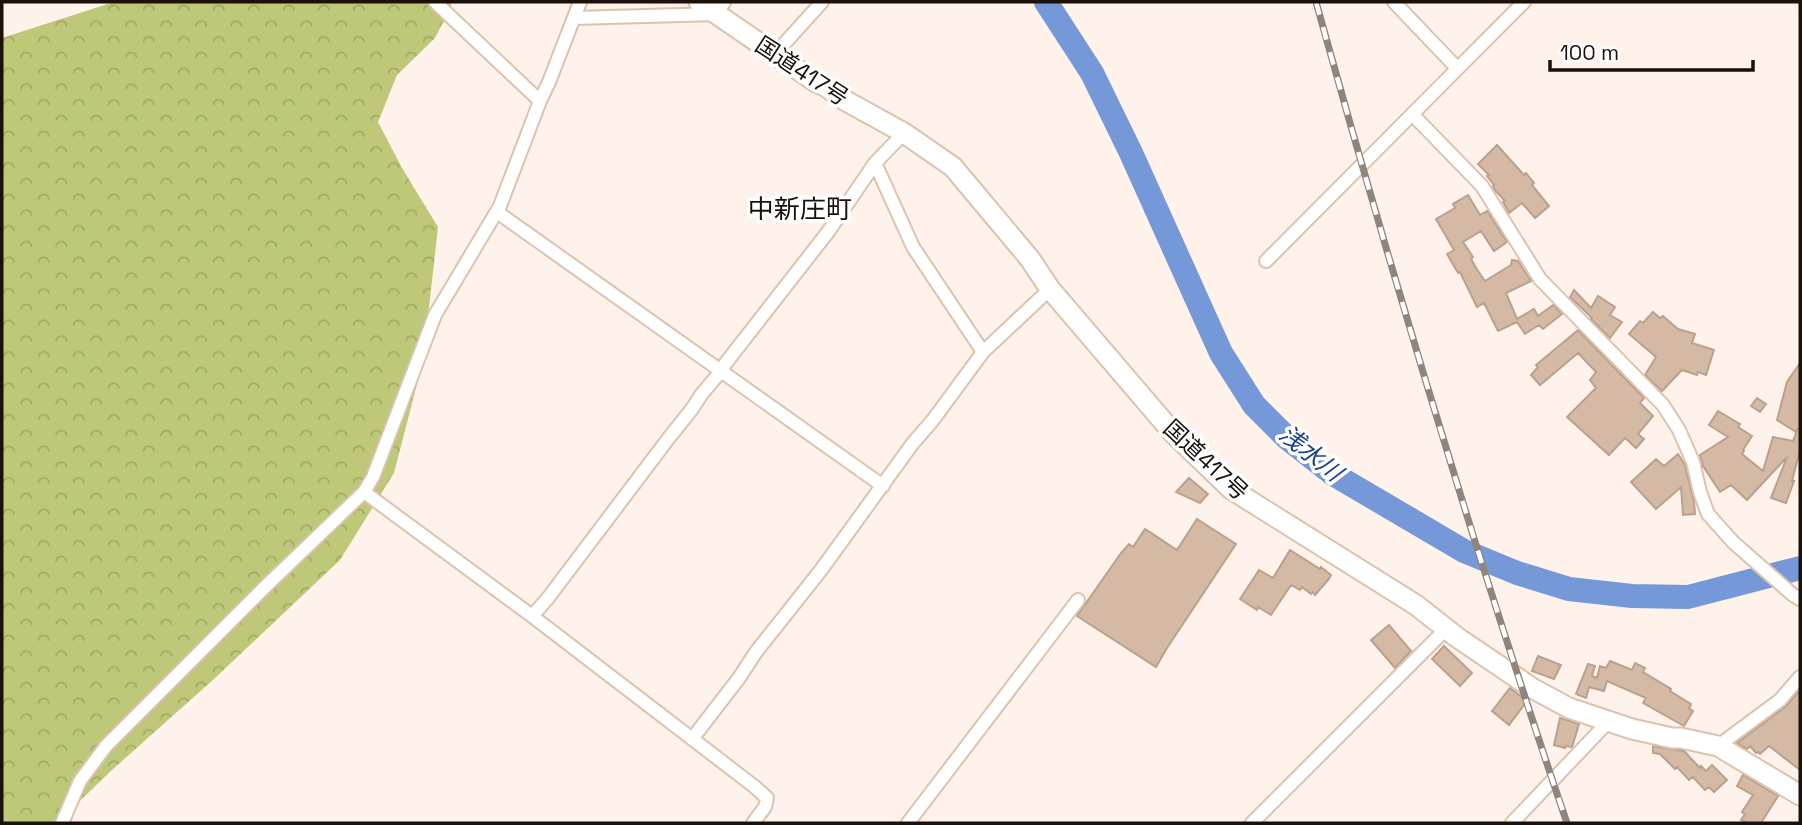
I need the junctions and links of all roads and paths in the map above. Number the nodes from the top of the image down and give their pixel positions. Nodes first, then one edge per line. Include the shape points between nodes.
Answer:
1 (435, 2) edge
2 (580, 2) edge
3 (699, 2) edge
4 (822, 2) edge
5 (1394, 2) edge
6 (1524, 2) edge
7 (720, 8) edge
8 (574, 18) junction
9 (774, 55) junction
10 (1457, 68) junction
11 (540, 100) junction
12 (1412, 114) junction
13 (904, 133) junction
14 (875, 163) junction
15 (497, 212) junction
16 (1266, 261) dead end
17 (1050, 289) junction
18 (983, 352) junction
19 (721, 372) junction
20 (883, 486) junction
21 (364, 492) junction
22 (1797, 597) edge
23 (1078, 600) dead end
24 (532, 617) junction
25 (1446, 629) junction
26 (1800, 677) edge
27 (1608, 722) junction
28 (691, 738) junction
29 (1718, 746) junction
30 (1800, 795) edge
31 (62, 823) edge
32 (753, 823) edge
33 (908, 823) edge
34 (1252, 823) edge
35 (1512, 823) edge

1 - 11 street
2 - 8 street
3 - 7 highway, 国道417号
4 - 9 street
5 - 10 street
6 - 10 street
7 - 8 street
7 - 9 highway, 国道417号
8 - 11 street
9 - 13 highway, 国道417号
10 - 12 street
11 - 15 street
12 - 16 street
12 - 22 street via 1482,186 1541,279 1663,404 1693,462 1708,514
13 - 14 street
13 - 17 highway, 国道417号 via 953,167
14 - 18 street via 913,247
14 - 19 street
15 - 19 street
15 - 21 street via 435,315
17 - 18 street
17 - 25 highway, 国道417号 via 1174,434 1231,489 1416,605
18 - 20 street
19 - 20 street
19 - 24 street
20 - 28 street
21 - 24 street
21 - 31 street via 106,746 80,781
23 - 33 street
24 - 28 street
25 - 27 highway, 国道417号 via 1532,688
25 - 34 street
26 - 29 street via 1780,700
27 - 29 highway, 国道417号
27 - 35 street
28 - 32 street via 767,798
29 - 30 highway, 国道417号

